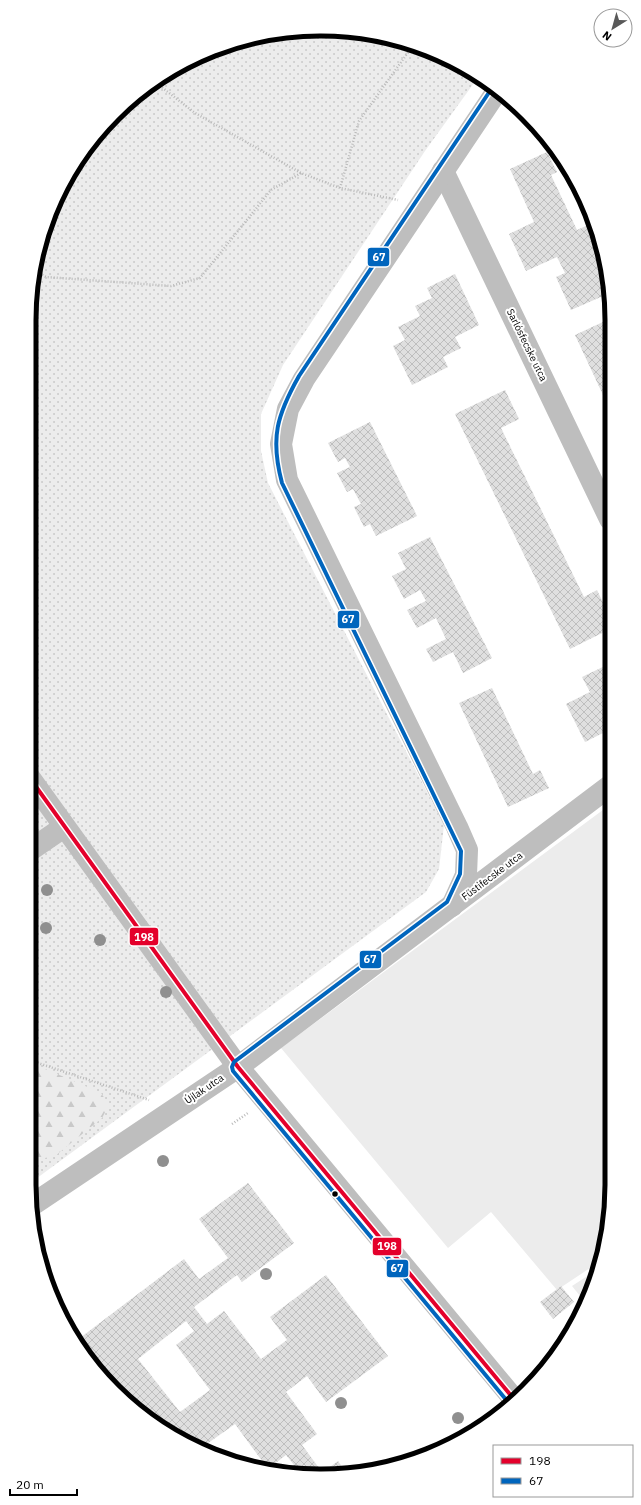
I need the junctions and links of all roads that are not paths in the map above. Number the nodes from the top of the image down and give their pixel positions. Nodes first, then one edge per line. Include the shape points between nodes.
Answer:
1 (494, 95) edge
2 (443, 171) junction
3 (605, 509) edge
4 (36, 787) edge
5 (605, 790) edge
6 (64, 827) junction
7 (36, 846) edge
8 (452, 906) junction
9 (238, 1067) junction
10 (37, 1202) edge
11 (511, 1395) edge

1 - 2 street
2 - 3 street, Sarlósfecske utca
2 - 8 street via 304,379 288,409 281,444 287,480 467,850 466,875
4 - 6 street
5 - 8 street, Füstifecske utca
6 - 7 street
6 - 9 street
8 - 9 street, Füstifecske utca
9 - 10 street, Újlak utca
9 - 11 street

